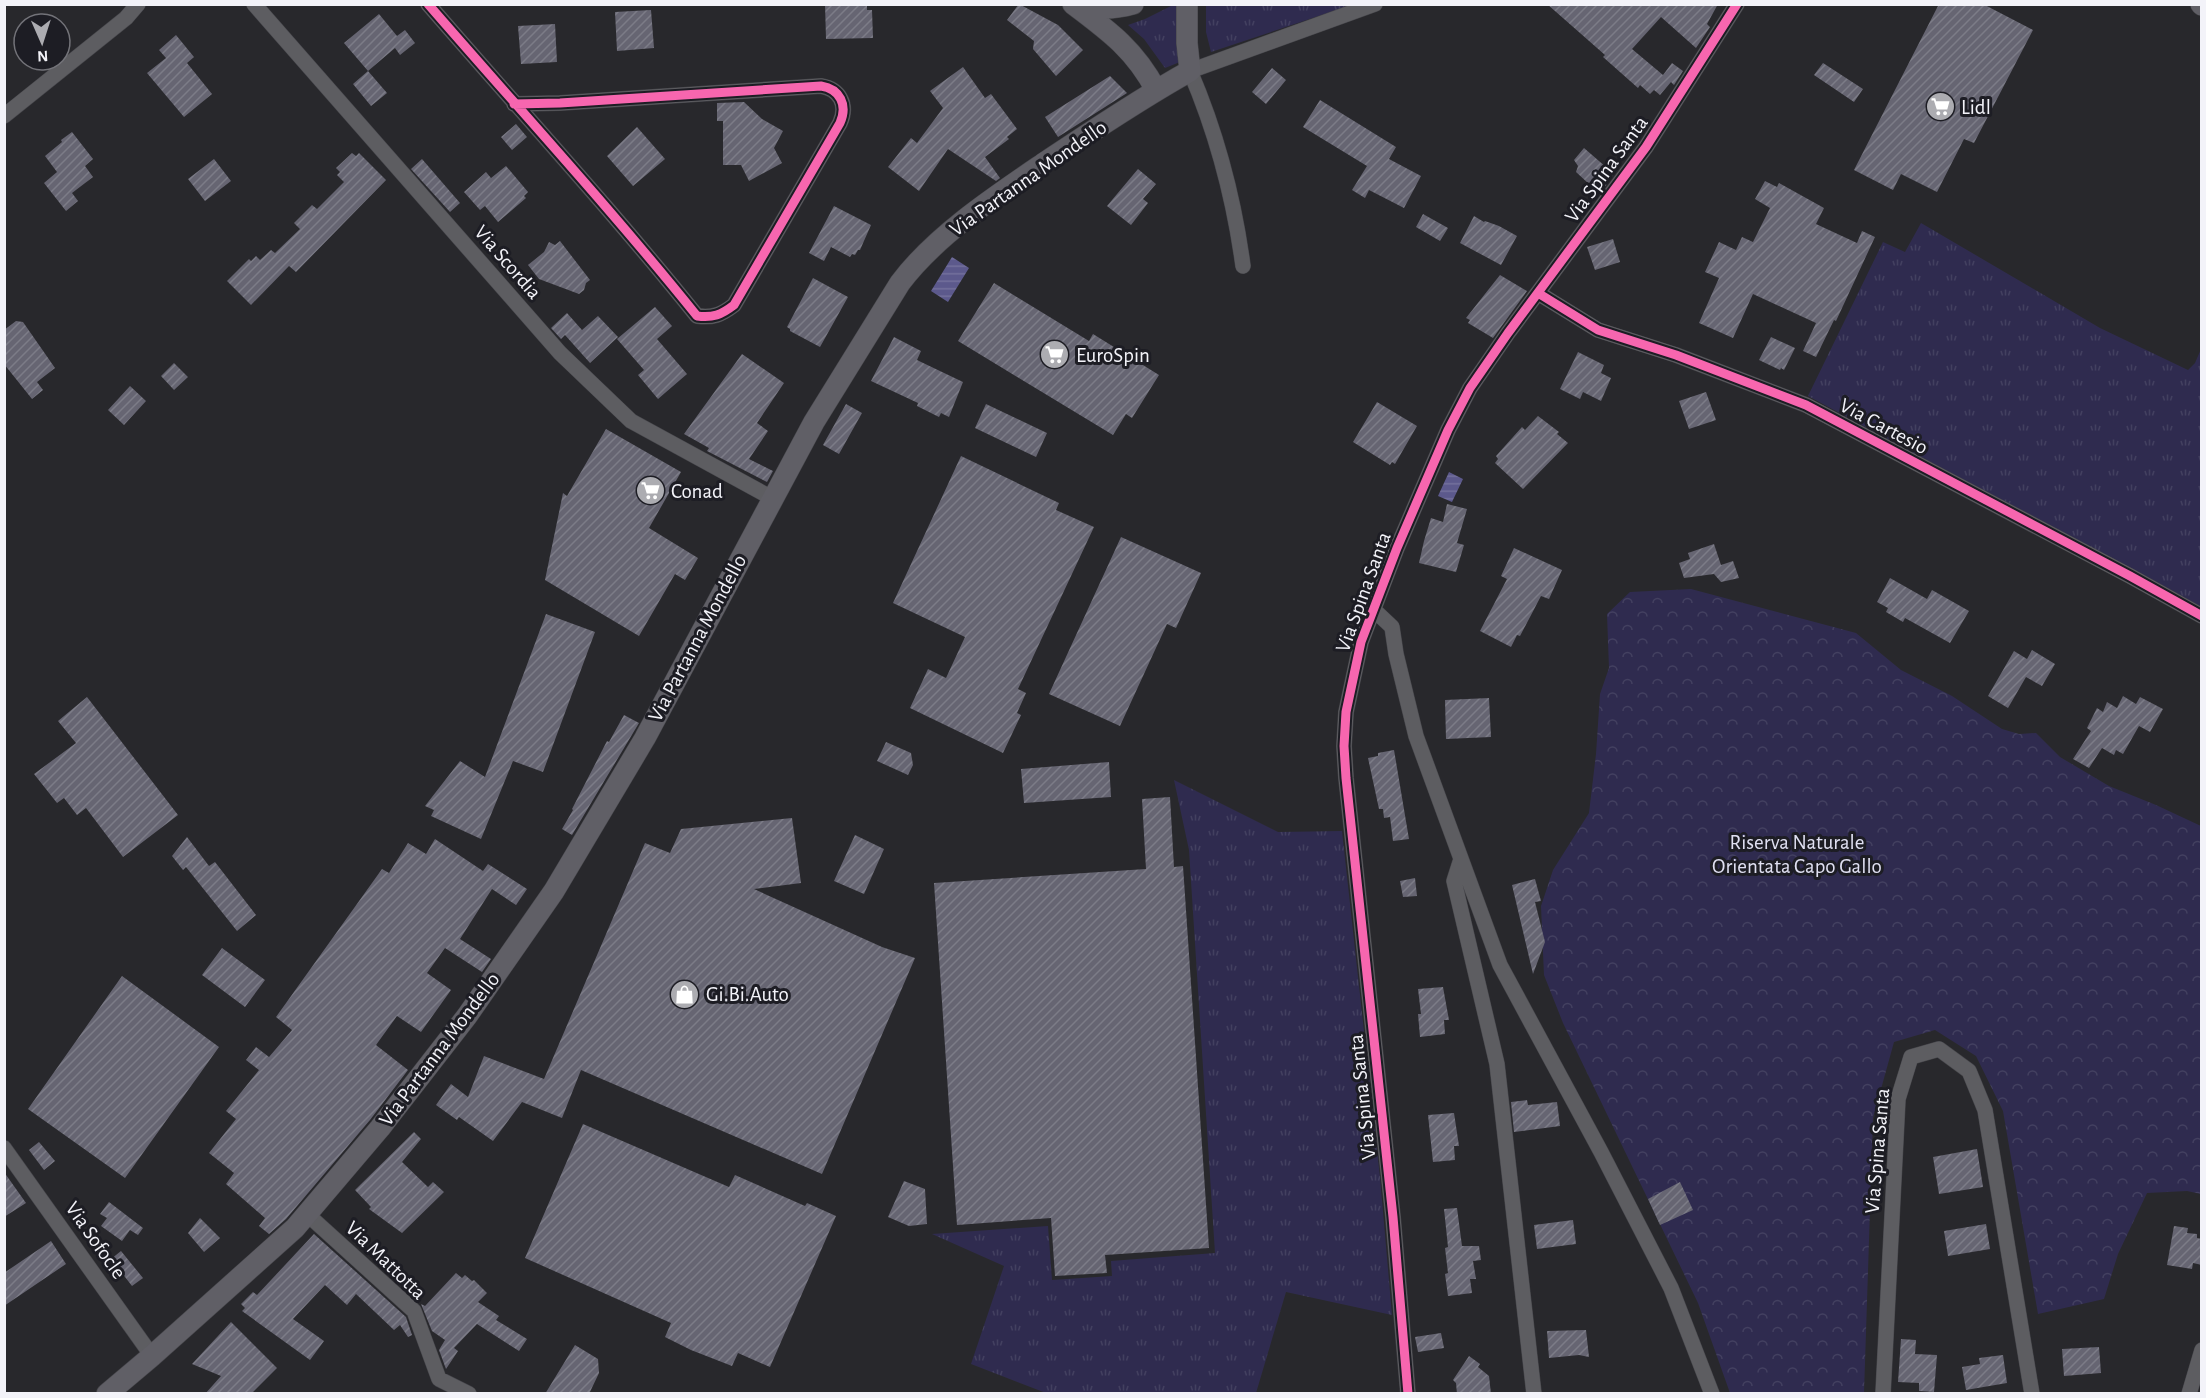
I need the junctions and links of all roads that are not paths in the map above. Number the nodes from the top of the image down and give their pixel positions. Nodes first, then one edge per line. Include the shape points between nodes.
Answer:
1 (138, 4) edge
2 (254, 4) edge
3 (428, 4) edge
4 (1073, 4) edge
5 (1081, 4) edge
6 (1133, 4) edge
7 (1187, 4) edge
8 (1375, 4) edge
9 (1737, 4) edge
10 (1190, 71) junction
11 (1156, 90) junction
12 (514, 104) junction
13 (4, 116) edge
14 (1243, 266) dead end
15 (1538, 293) junction
16 (772, 498) junction
17 (1373, 609) junction
18 (2202, 616) edge
19 (1461, 859) junction
20 (6, 1155) edge
21 (307, 1214) junction
22 (2202, 1350) edge
23 (152, 1356) junction
24 (107, 1394) edge
25 (469, 1394) edge
26 (1408, 1394) edge
27 (1534, 1394) edge
28 (1712, 1394) edge
29 (1884, 1394) edge
30 (2032, 1394) edge
31 (2189, 1394) edge

1 - 13 street via 126,18
2 - 16 street, Via Scordia via 560,353 631,421
3 - 12 street
4 - 11 main road via 1128,48
5 - 6 main road via 1107,9
7 - 10 main road
8 - 10 street, Via Partanna Mondello
9 - 15 street, Via Spina Santa via 1646,147
10 - 11 main road, Via Partanna Mondello
10 - 14 street via 1221,158
11 - 16 main road, Via Partanna Mondello via 1001,192 914,264 814,422
12 - 12 street via 697,316 710,318 734,305 840,123 844,109 839,95 821,86
15 - 17 street, Via Spina Santa via 1470,388 1453,419
15 - 18 street, Via Cartesio via 1598,330 1806,405
16 - 21 main road, Via Partanna Mondello via 645,738 554,891 468,1016
17 - 19 street, Via Spina Santa via 1392,627 1416,736
17 - 26 street, Via Spina Santa via 1352,681 1344,746
19 - 27 street via 1454,881 1497,1064
19 - 28 street, Via Spina Santa via 1500,965 1671,1288
20 - 23 street, Via Sofocle
21 - 23 main road, Via Partanna Mondello
21 - 25 street, Via Mattotta via 414,1311 439,1379
22 - 31 street
23 - 24 main road, Via Partanna Mondello
29 - 30 street, Via Spina Santa via 1898,1099 1911,1057 1939,1049 1969,1071 1984,1110

